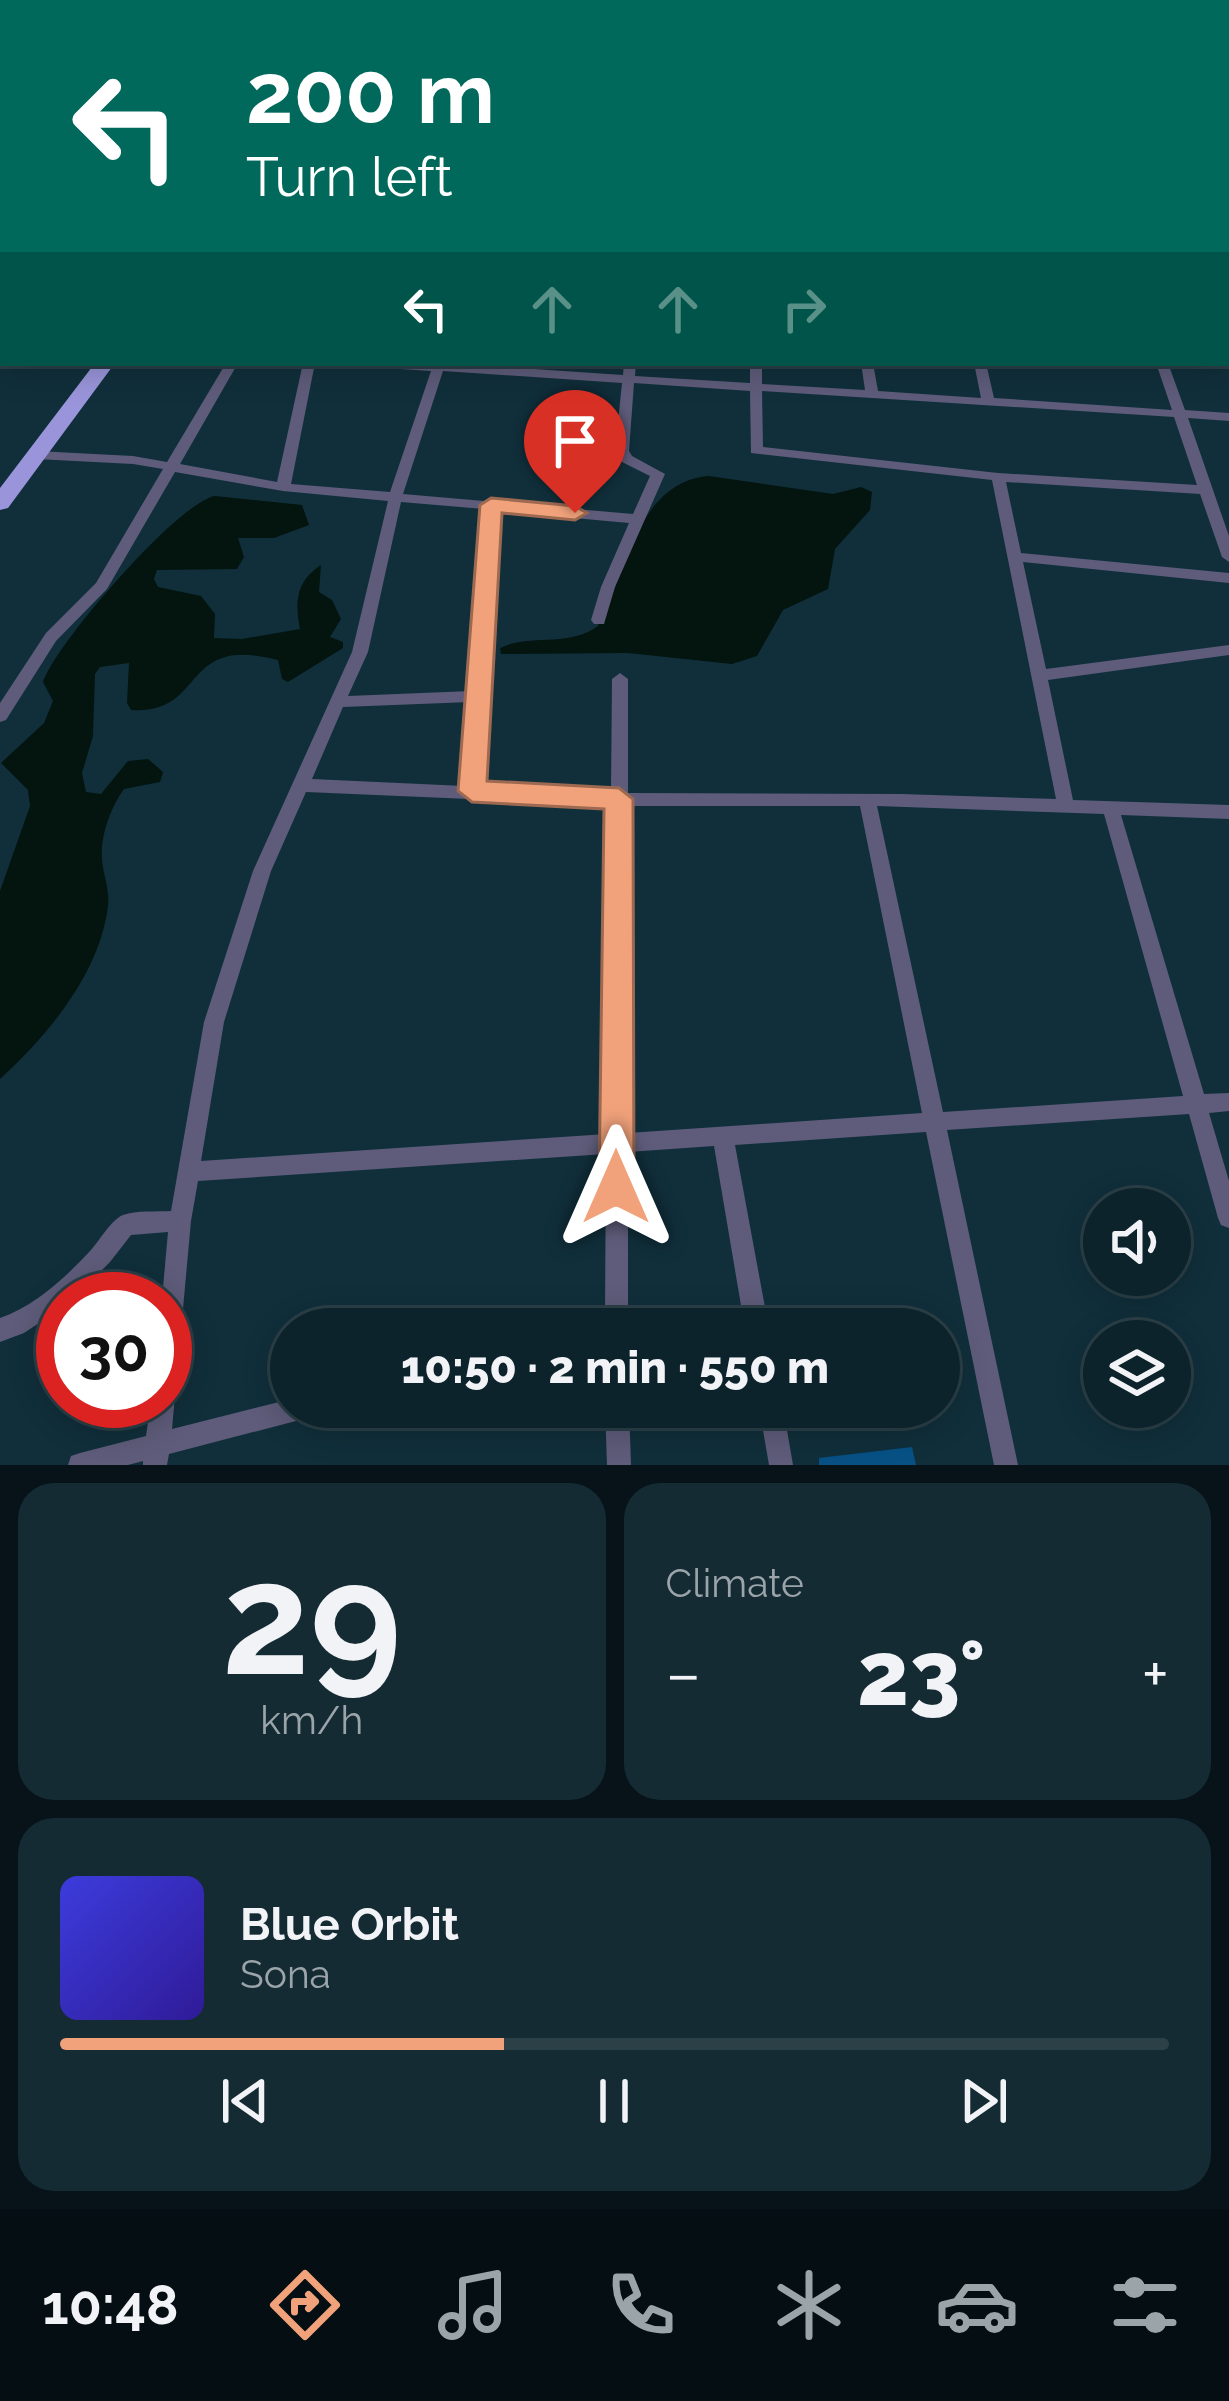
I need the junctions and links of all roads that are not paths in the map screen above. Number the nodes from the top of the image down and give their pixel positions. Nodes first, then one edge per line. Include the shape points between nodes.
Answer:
1 (89, 366) edge
2 (103, 366) edge
3 (230, 366) edge
4 (308, 366) edge
5 (439, 366) edge
6 (629, 366) edge
7 (756, 366) edge
8 (868, 366) edge
9 (981, 366) edge
10 (1163, 366) edge
11 (627, 380) junction
12 (757, 386) junction
13 (872, 392) junction
14 (988, 400) junction
15 (1179, 413) junction
16 (1229, 417) edge
17 (36, 455) junction
18 (167, 468) junction
19 (998, 477) junction
20 (283, 487) junction
21 (1204, 490) junction
22 (3, 491) edge
23 (396, 495) junction
24 (491, 505) junction
25 (638, 519) junction
26 (1015, 556) junction
27 (1229, 556) edge
28 (1229, 578) edge
29 (599, 620) dead end
30 (1229, 650) edge
31 (1037, 676) junction
32 (620, 679) dead end
33 (478, 695) junction
34 (337, 702) junction
35 (0, 716) edge
36 (300, 785) junction
37 (472, 791) junction
38 (619, 799) junction
39 (867, 800) junction
40 (1066, 807) junction
41 (1111, 808) junction
42 (1229, 812) edge
43 (1229, 1102) edge
44 (1197, 1104) junction
45 (935, 1118) junction
46 (723, 1136) junction
47 (617, 1142) junction
48 (188, 1172) junction
49 (1229, 1218) edge
50 (180, 1221) junction
51 (175, 1272) edge
52 (609, 1308) edge
53 (753, 1308) edge
54 (0, 1330) edge
55 (270, 1418) edge
56 (618, 1428) edge
57 (775, 1428) edge
58 (156, 1454) edge
59 (80, 1465) edge
60 (619, 1465) edge
61 (782, 1465) edge
62 (1006, 1465) edge

1 - 22 highway
2 - 17 highway
3 - 18 street
4 - 20 street
5 - 11 street
5 - 23 street
6 - 11 street
7 - 12 street
8 - 13 street
9 - 14 street
10 - 15 street
11 - 12 street
11 - 25 street via 623,456 658,474
12 - 13 street
12 - 19 street via 756,450
13 - 14 street
14 - 15 street
15 - 16 street
15 - 21 street
17 - 18 street
17 - 22 highway
18 - 20 street
18 - 35 street via 102,586 50,637
19 - 21 street
19 - 26 street
20 - 23 street
21 - 27 street
23 - 24 street
23 - 34 street via 360,652
24 - 25 street
24 - 33 street
25 - 29 street
26 - 28 street
26 - 31 street
30 - 31 street
31 - 40 street
32 - 38 street
33 - 34 street
33 - 37 street
34 - 36 street
36 - 37 street
36 - 48 street via 262,872 214,1022
37 - 38 street
38 - 39 street
38 - 47 street
39 - 40 street
39 - 45 street
40 - 41 street
41 - 42 street
41 - 44 street
43 - 44 street
44 - 45 street
44 - 49 street
45 - 46 street
45 - 62 street
46 - 47 street
46 - 53 street
47 - 48 street
47 - 52 street
48 - 50 street
50 - 51 street
50 - 54 street via 124,1225 108,1251 32,1316
55 - 58 street
56 - 60 street
57 - 61 street
58 - 59 street

